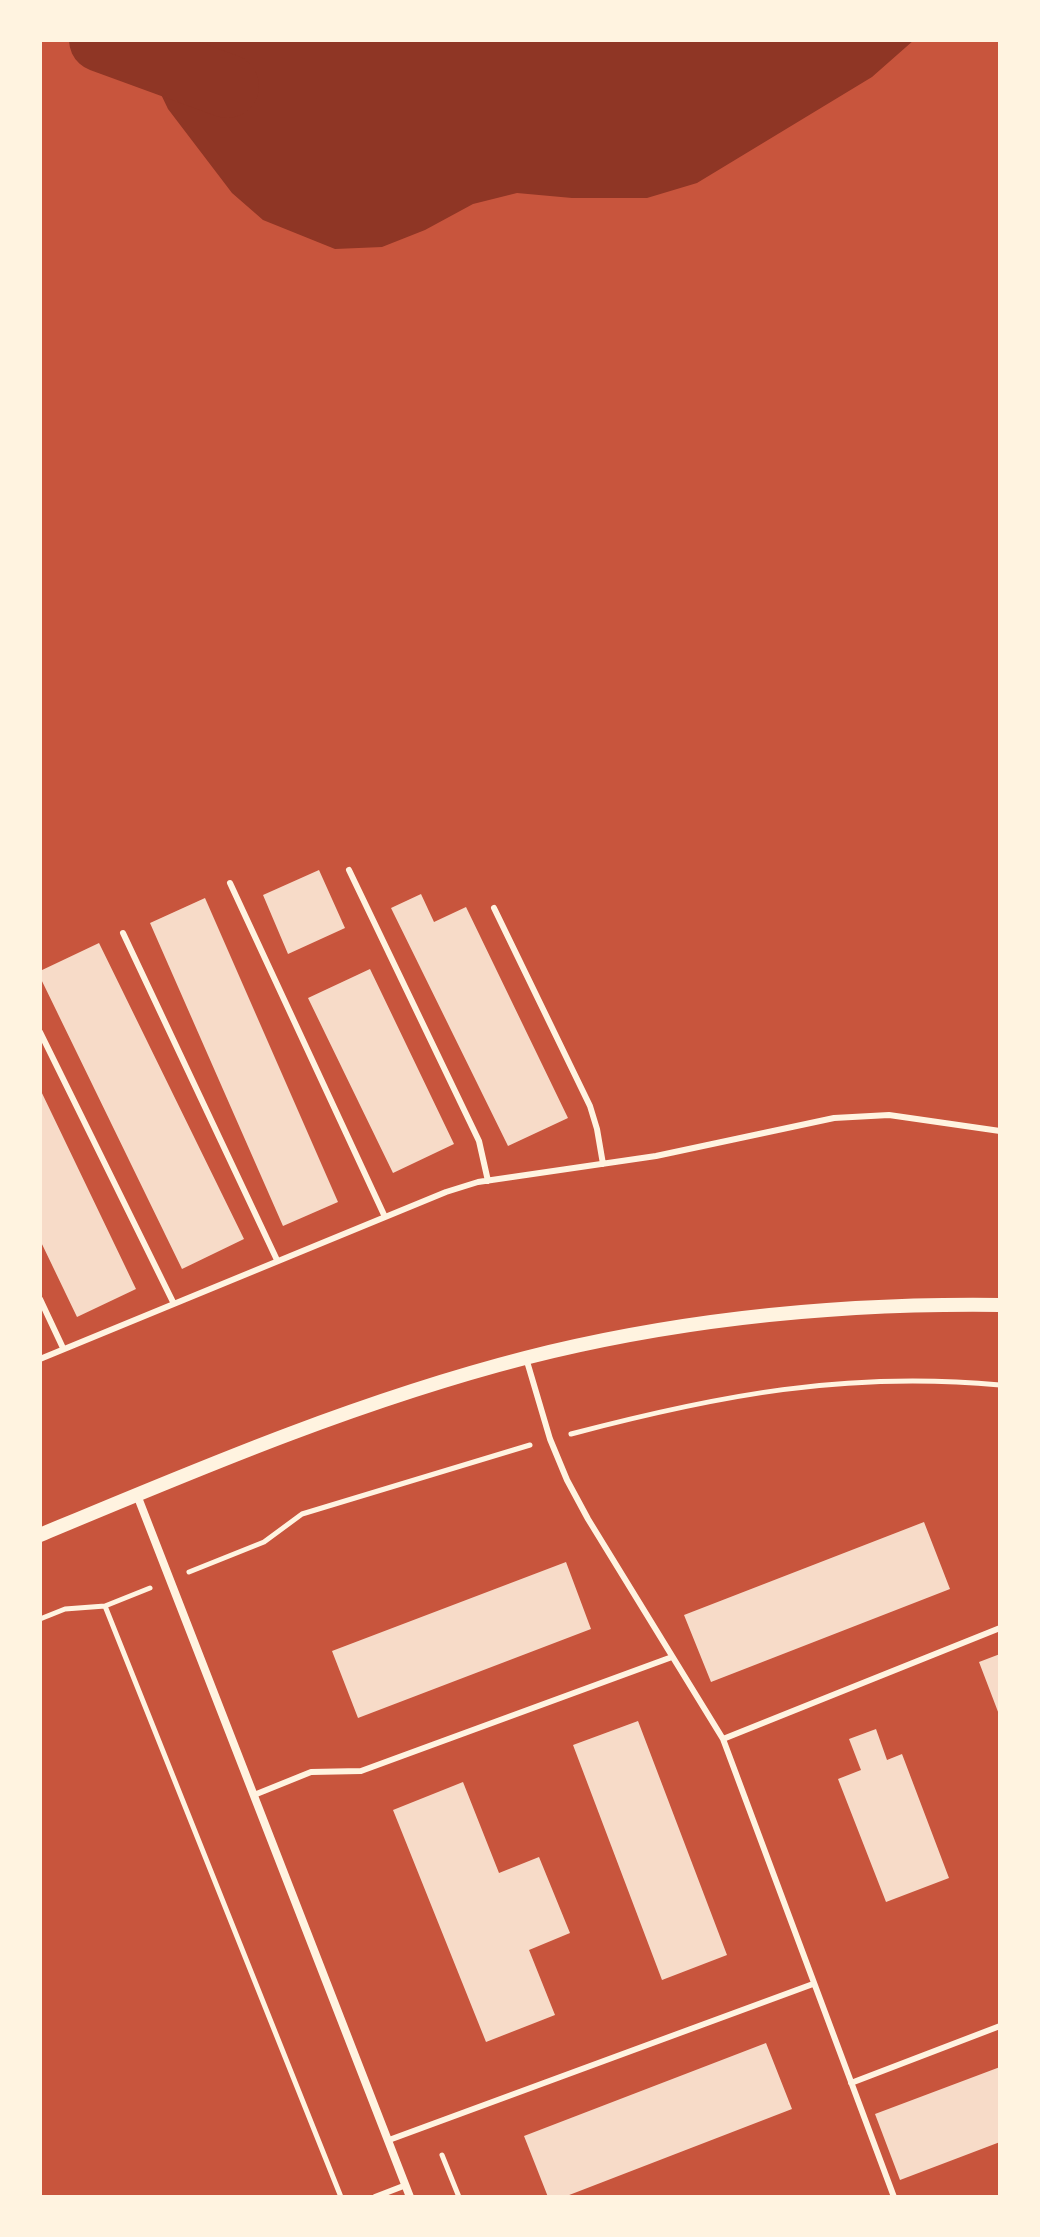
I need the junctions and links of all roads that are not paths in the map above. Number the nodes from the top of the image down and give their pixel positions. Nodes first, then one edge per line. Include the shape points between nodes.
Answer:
1 (349, 870) dead end
2 (230, 883) dead end
3 (494, 908) dead end
4 (123, 933) dead end
5 (40, 1032) edge
6 (1000, 1131) edge
7 (603, 1164) junction
8 (488, 1181) junction
9 (385, 1217) junction
10 (277, 1260) junction
11 (40, 1299) edge
12 (173, 1302) junction
13 (1000, 1305) edge
14 (63, 1348) junction
15 (526, 1358) junction
16 (40, 1359) edge
17 (137, 1495) junction
18 (40, 1535) edge
19 (1000, 1628) edge
20 (672, 1657) junction
21 (723, 1739) junction
22 (254, 1795) junction
23 (813, 1984) junction
24 (1000, 2026) edge
25 (851, 2083) junction
26 (389, 2140) junction
27 (406, 2185) junction
28 (375, 2197) edge
29 (410, 2197) edge
30 (894, 2197) edge

1 - 8 lane via 479,1141
2 - 9 lane
3 - 7 lane via 590,1106
4 - 10 lane
5 - 12 lane
6 - 7 lane via 889,1115 834,1118
7 - 8 lane
8 - 9 lane
9 - 10 lane
10 - 12 lane
11 - 14 lane
12 - 14 lane
13 - 15 street via 759,1316
14 - 16 lane
15 - 17 street via 340,1417
15 - 20 lane via 567,1480
17 - 18 street
17 - 22 street
19 - 21 lane
20 - 21 lane
20 - 22 lane via 361,1771 311,1772
21 - 23 lane
22 - 26 street
23 - 25 lane
23 - 26 lane
24 - 25 lane
25 - 30 lane
26 - 27 street
27 - 28 lane
27 - 29 street

